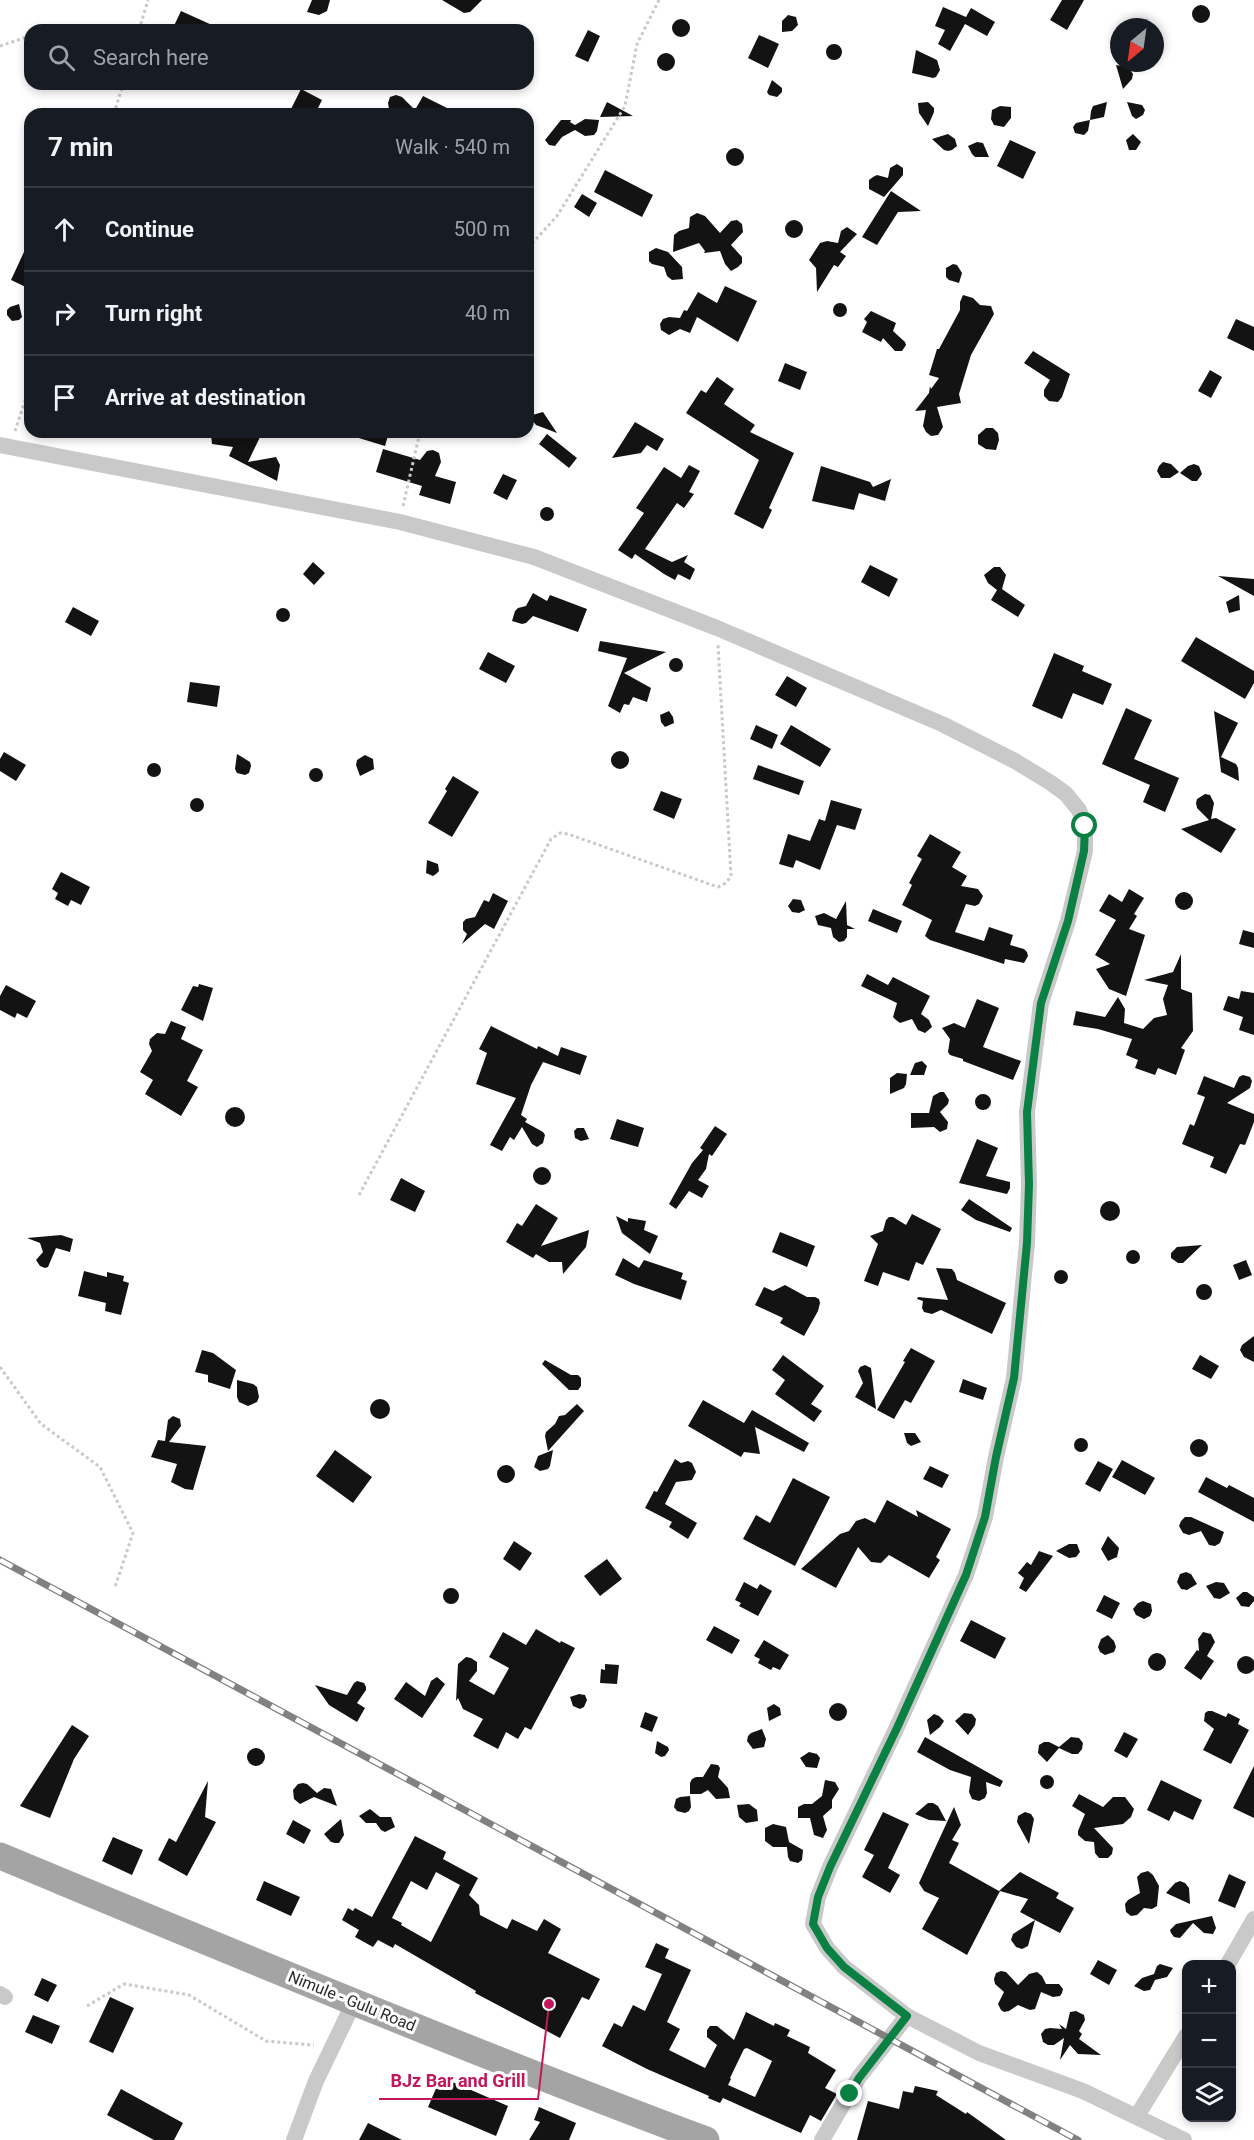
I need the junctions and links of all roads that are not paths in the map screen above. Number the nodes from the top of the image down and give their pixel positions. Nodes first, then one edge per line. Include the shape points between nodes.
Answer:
1 (5, 446) edge
2 (0, 1856) edge
3 (1254, 1918) edge
4 (1231, 1960) edge
5 (354, 2002) junction
6 (907, 2016) junction
7 (1182, 2043) edge
8 (1137, 2116) junction
9 (294, 2140) edge
10 (706, 2140) edge
11 (822, 2140) edge
12 (1184, 2140) edge

1 - 6 street via 400,522 534,557 717,628 942,724 1015,761 1066,794 1079,810 1085,826 1084,851 1068,921 1041,1003 1027,1112 1027,1243 1014,1378 985,1517 966,1575 830,1867 813,1924 844,1967
2 - 5 main road, Nimule - Gulu Road
3 - 4 street
5 - 9 street
5 - 10 main road, Nimule - Gulu Road
6 - 8 street via 979,2053 1083,2091
6 - 11 street via 859,2078
7 - 8 street
8 - 12 street

